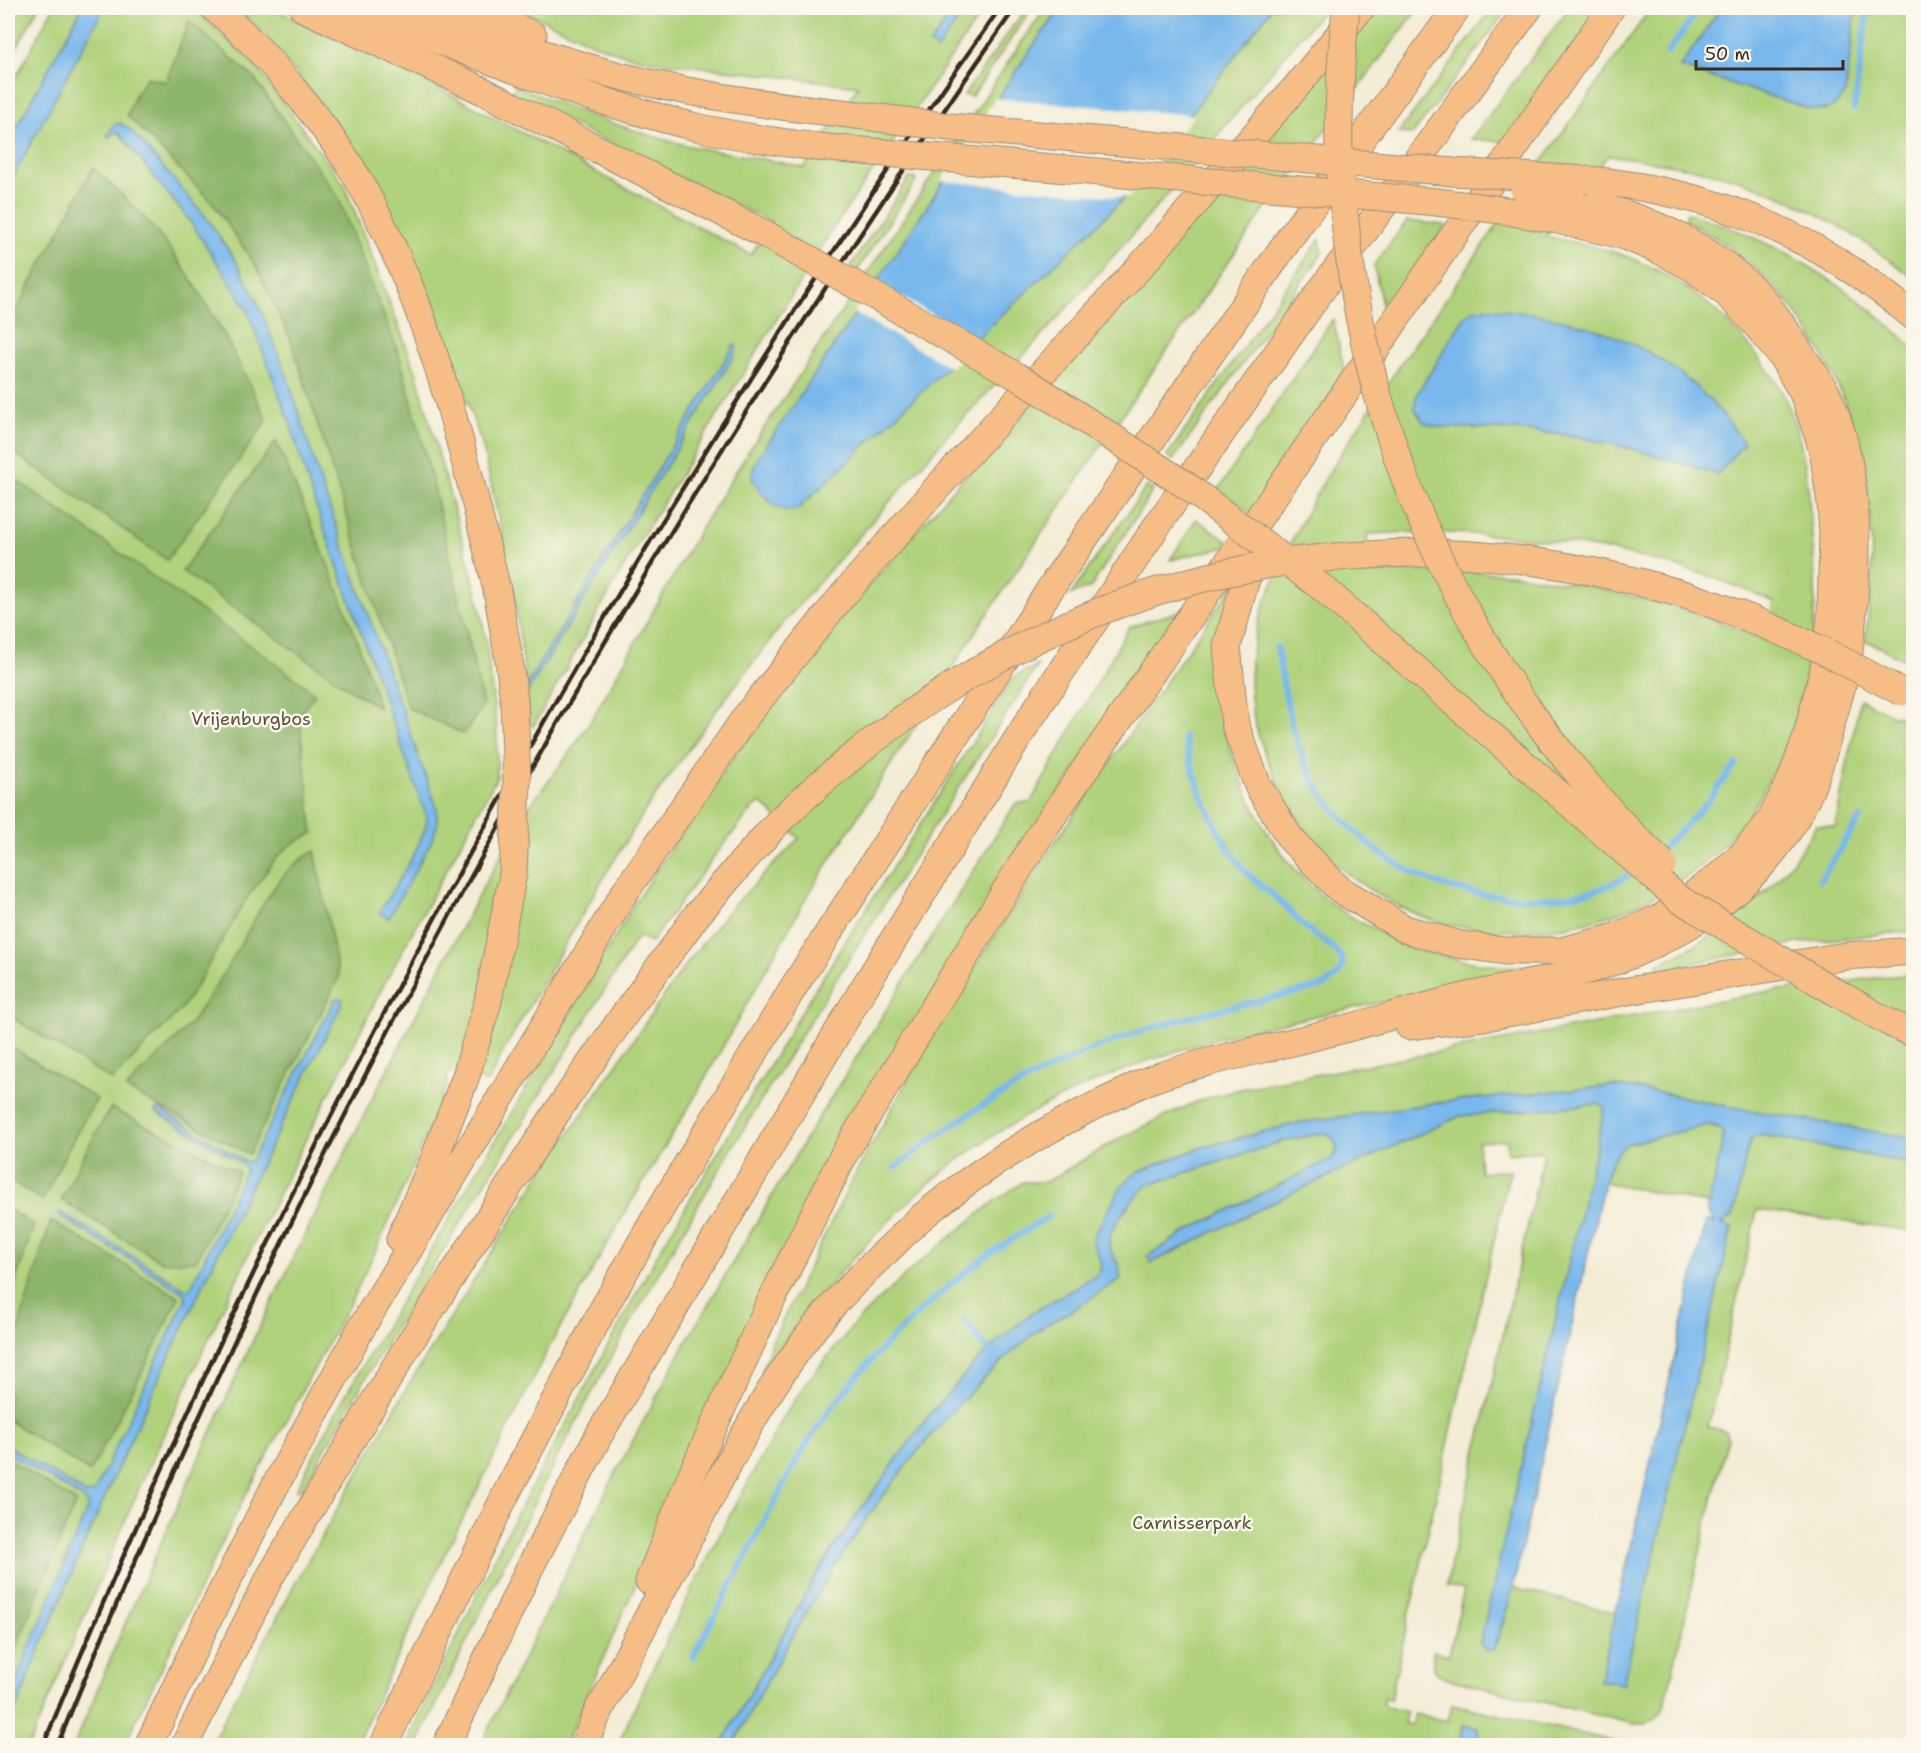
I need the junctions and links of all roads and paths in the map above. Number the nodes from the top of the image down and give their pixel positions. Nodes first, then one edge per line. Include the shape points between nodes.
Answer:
1 (303, 8) edge
2 (355, 8) edge
3 (412, 8) edge
4 (475, 8) edge
5 (1346, 8) edge
6 (1360, 8) edge
7 (1457, 8) edge
8 (1529, 8) edge
9 (1611, 8) edge
10 (216, 9) edge
11 (588, 68) junction
12 (1573, 200) junction
13 (1914, 317) edge
14 (1361, 369) junction
15 (1908, 695) edge
16 (1914, 951) edge
17 (1771, 953) junction
18 (1914, 1034) edge
19 (1312, 1038) junction
20 (363, 1325) junction
21 (588, 1735) edge
22 (148, 1746) edge
23 (184, 1746) edge
24 (382, 1746) edge
25 (446, 1746) edge

1 - 17 highway, bridge via 479,89 765,234 1027,382 1187,486 1325,590 1679,899
2 - 12 highway, bridge via 630,109 759,139 1501,210
3 - 11 highway
4 - 11 highway
5 - 17 highway, bridge via 1339,156 1350,269 1375,385 1421,521 1484,642 1563,755 1609,810 1660,860
6 - 20 highway via 1147,259 868,566 747,715 625,892
7 - 24 highway via 1293,234 1054,583 793,988 602,1311 501,1503
8 - 25 highway via 1322,289 1156,527 1026,725 862,991 599,1435 528,1571
9 - 14 highway
10 - 20 highway, bridge via 277,69 312,112 359,180 392,246 428,332 452,411 496,590 514,700 517,782 513,874 488,1001 466,1076 433,1162
11 - 12 highway, bridge via 787,107 950,128 1453,172
12 - 13 highway via 1632,185 1717,204 1826,253
12 - 14 highway via 1622,235 1693,268 1735,302 1774,345 1803,393 1819,437 1829,486 1833,532 1831,618 1819,690 1799,759 1770,821 1745,852 1662,917 1612,938 1561,951 1505,951 1457,944 1405,929 1339,889 1290,838 1258,786 1235,724 1227,647 1246,579 1271,526 1338,421
12 - 19 highway via 1657,225 1722,263 1773,312 1826,393 1843,440 1857,550 1847,667 1819,769 1800,811 1773,852 1735,892 1678,933 1646,949 1562,978 1475,994
14 - 21 highway via 1041,833 844,1154 766,1311 692,1474
15 - 23 highway, bridge via 1770,627 1677,592 1572,567 1460,555 1368,555 1231,572 1131,600 1047,633 969,674 846,761 780,820 697,915 559,1109 404,1353 270,1577
16 - 19 highway via 1846,956 1491,1016
17 - 18 highway, bridge
19 - 21 highway via 1152,1079 1079,1112 999,1159 925,1214 857,1278 775,1383 698,1521
20 - 22 highway via 275,1486

